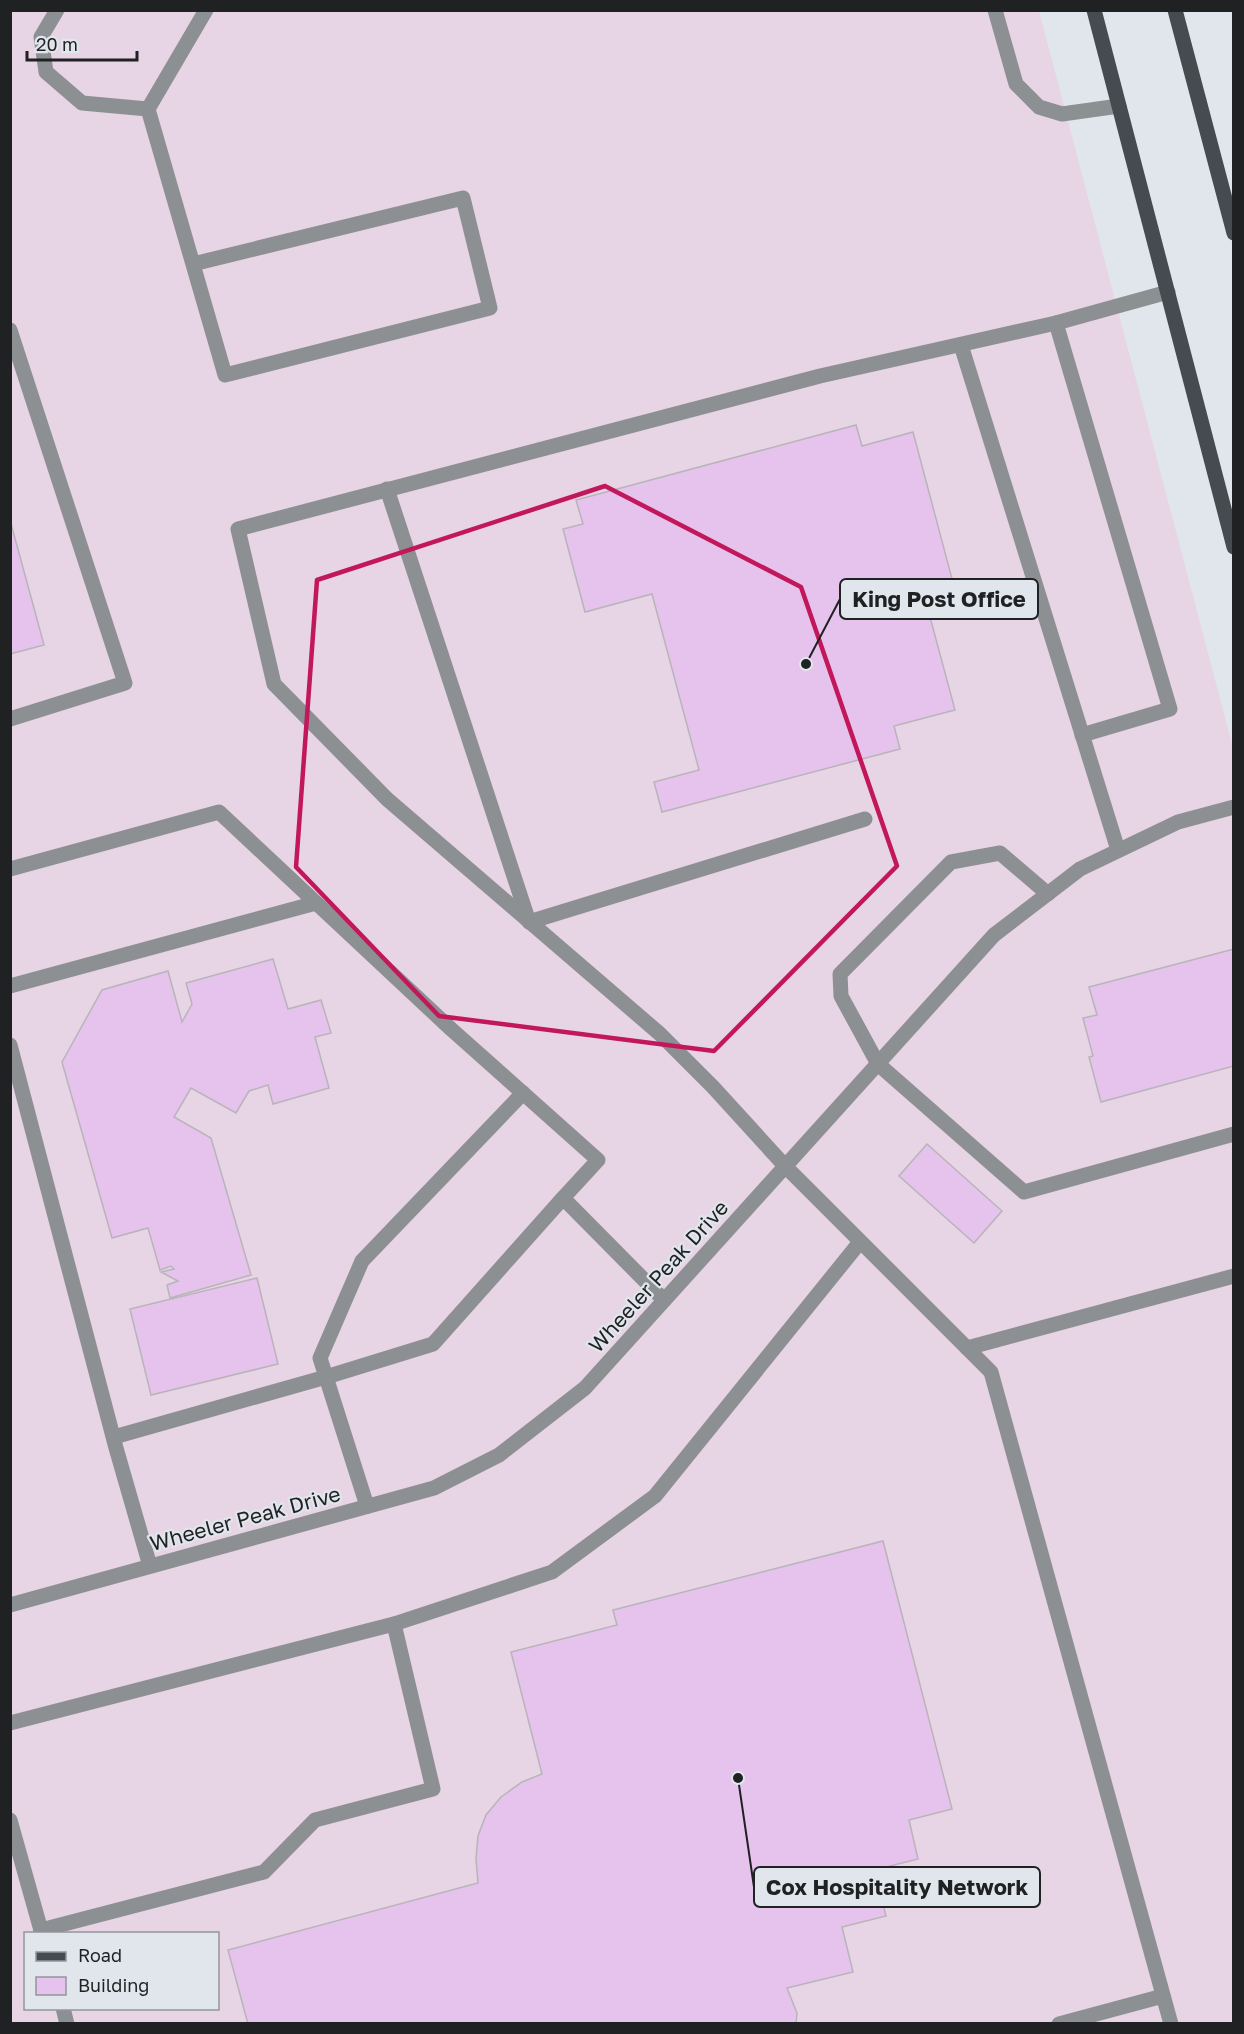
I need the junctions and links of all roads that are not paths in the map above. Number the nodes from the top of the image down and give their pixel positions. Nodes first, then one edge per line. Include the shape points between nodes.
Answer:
1 (57, 10) edge
2 (206, 10) edge
3 (995, 10) edge
4 (1094, 10) edge
5 (1175, 10) edge
6 (1119, 106) junction
7 (148, 109) junction
8 (1233, 233) edge
9 (193, 264) junction
10 (1167, 292) junction
11 (1056, 323) junction
12 (10, 330) edge
13 (961, 345) junction
14 (387, 489) junction
15 (1233, 547) edge
16 (10, 719) edge
17 (1082, 735) junction
18 (1233, 807) edge
19 (865, 819) dead end
20 (1118, 850) junction
21 (10, 869) edge
22 (1047, 894) junction
23 (316, 903) junction
24 (530, 922) junction
25 (10, 986) edge
26 (10, 1045) edge
27 (878, 1064) junction
28 (523, 1093) junction
29 (1233, 1134) edge
30 (785, 1166) junction
31 (563, 1198) junction
32 (861, 1242) junction
33 (1233, 1276) edge
34 (664, 1300) junction
35 (967, 1348) junction
36 (326, 1377) junction
37 (114, 1437) junction
38 (367, 1506) junction
39 (150, 1566) junction
40 (10, 1605) edge
41 (394, 1624) junction
42 (10, 1723) edge
43 (10, 1820) edge
44 (41, 1931) edge
45 (1163, 1996) junction
46 (1059, 2024) edge
47 (1171, 2024) edge

1 - 7 street via 41,37 46,72 82,104
2 - 7 street
3 - 6 street via 1016,84 1038,106 1062,114
4 - 6 main road
5 - 8 main road
6 - 10 main road
7 - 9 street
9 - 9 street via 225,375 490,308 463,198
10 - 11 street
10 - 15 main road
11 - 13 street
11 - 17 street via 1170,709
12 - 16 street via 125,683
13 - 14 street via 820,376
13 - 17 street
14 - 24 street
14 - 24 street via 238,529 274,684 387,799
17 - 20 street
18 - 20 street, Wheeler Peak Drive via 1178,822
19 - 24 street
20 - 22 street, Wheeler Peak Drive via 1080,869
21 - 23 street via 219,812
22 - 27 street, Wheeler Peak Drive via 994,935
22 - 27 street via 1000,853 951,862 840,974 841,996
23 - 25 street
23 - 28 street
24 - 30 street via 660,1034
26 - 37 street
27 - 29 street via 1024,1192
27 - 30 street, Wheeler Peak Drive
28 - 31 street via 598,1160
28 - 36 street via 362,1261 320,1358
30 - 32 street
30 - 34 street, Wheeler Peak Drive
31 - 34 street
31 - 36 street via 433,1344
32 - 35 street
32 - 41 street via 655,1496 552,1572
33 - 35 street
34 - 38 street, Wheeler Peak Drive via 585,1388 499,1455 434,1488
35 - 45 street via 991,1372
36 - 37 street
36 - 38 street
37 - 39 street
38 - 39 street, Wheeler Peak Drive
39 - 40 street, Wheeler Peak Drive
41 - 42 street
41 - 44 street via 433,1789 315,1820 264,1872
43 - 44 street
45 - 46 street
45 - 47 street

